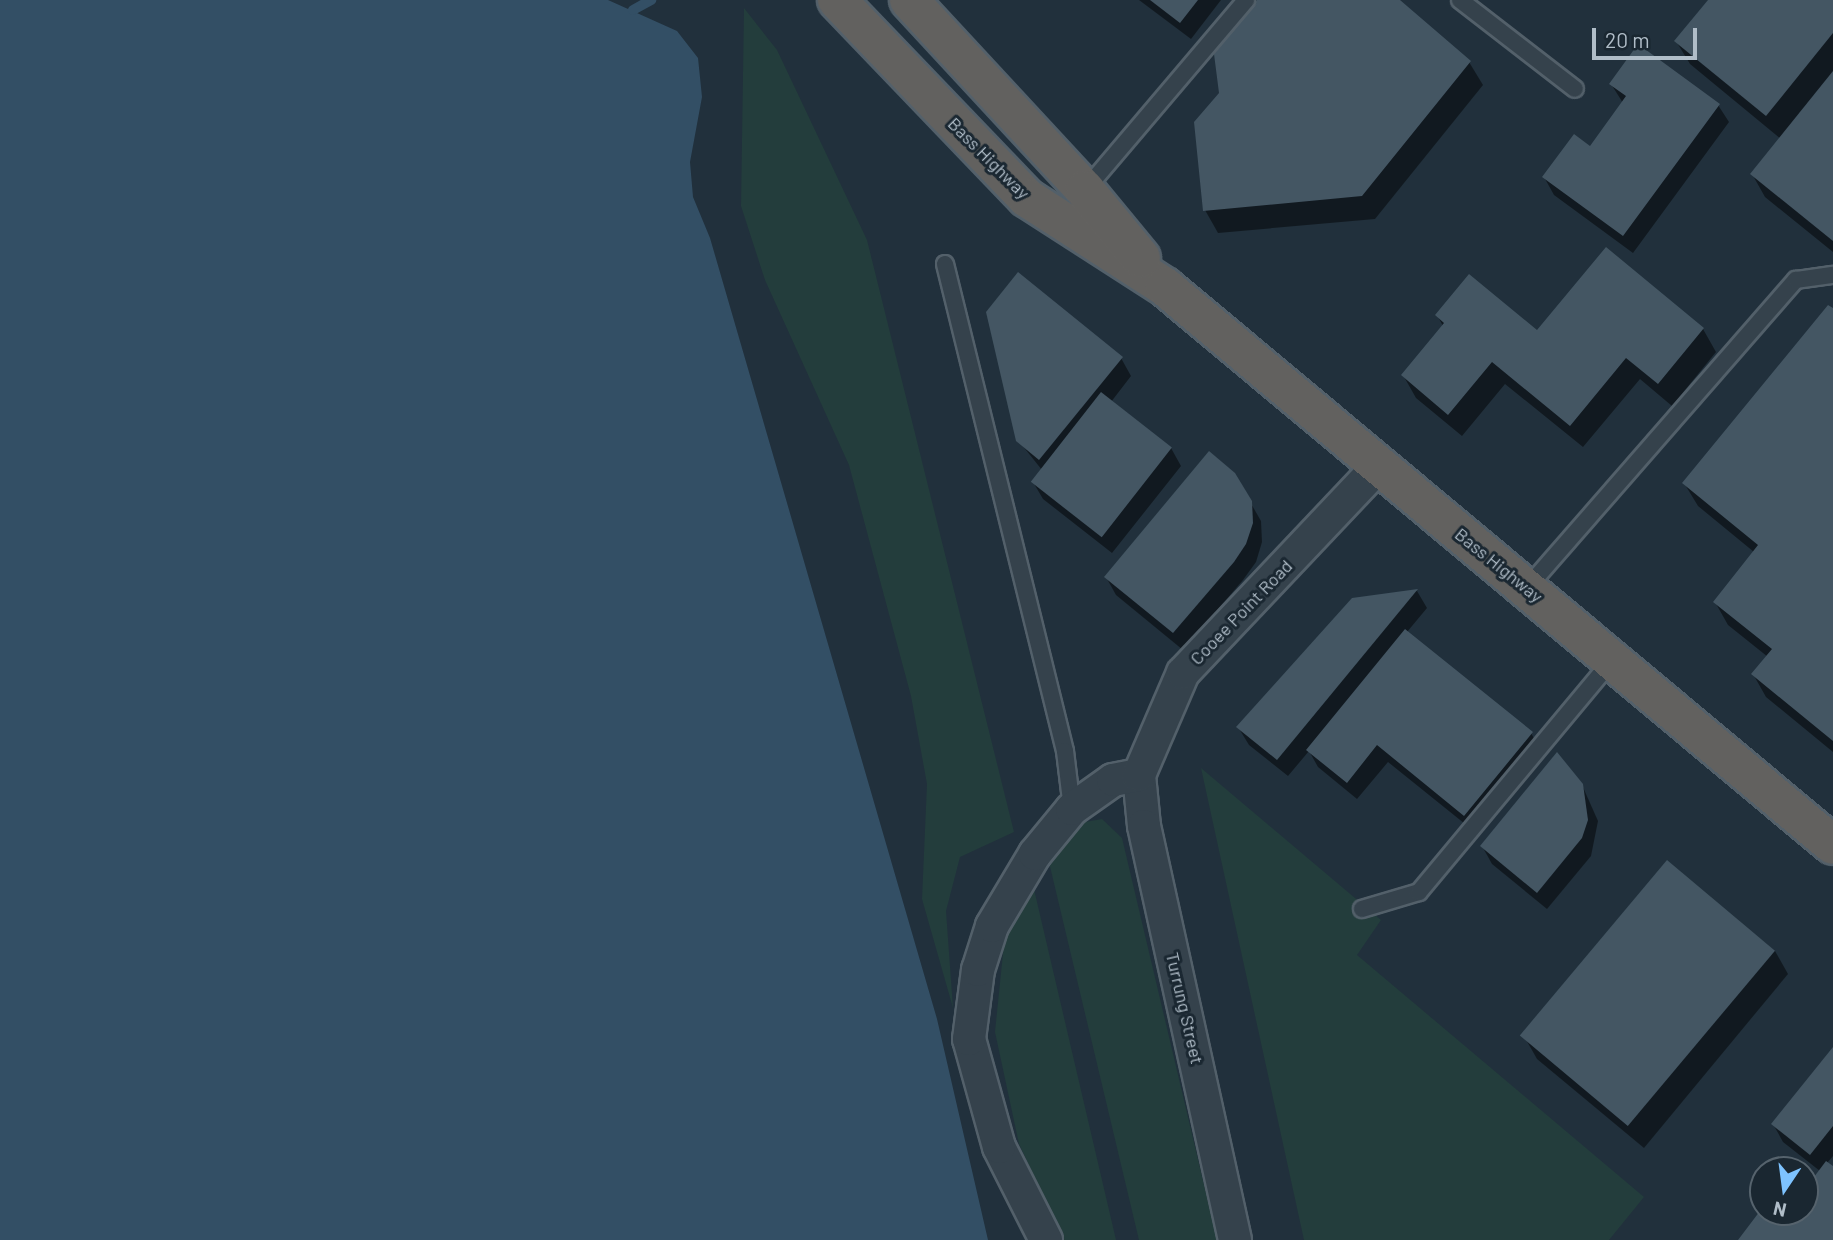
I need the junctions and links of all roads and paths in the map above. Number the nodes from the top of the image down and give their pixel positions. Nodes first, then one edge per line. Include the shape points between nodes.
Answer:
1 (837, 0) edge
2 (909, 0) edge
3 (1246, 0) edge
4 (1460, 0) edge
5 (1575, 89) dead end
6 (1085, 190) junction
7 (944, 264) dead end
8 (1833, 275) edge
9 (1165, 287) junction
10 (1379, 466) junction
11 (1527, 588) junction
12 (1613, 659) junction
13 (1139, 775) junction
14 (1072, 809) junction
15 (1833, 845) edge
16 (1362, 909) dead end
17 (1046, 1240) edge
18 (1236, 1240) edge

1 - 9 highway, Bass Highway via 1027,198
2 - 6 highway, Bass Highway
3 - 6 lane
4 - 5 lane
6 - 9 highway, Bass Highway
7 - 14 lane via 1065,751
8 - 11 lane via 1796,280
9 - 10 highway, Bass Highway
10 - 11 highway, Bass Highway
10 - 13 street, Cooee Point Road via 1183,673
11 - 12 highway, Bass Highway
12 - 15 highway, Bass Highway
12 - 16 lane via 1419,892
13 - 14 street via 1113,780
13 - 18 street, Turrung Street via 1144,826
14 - 17 street via 1035,854 992,926 978,970 969,1039 999,1147

